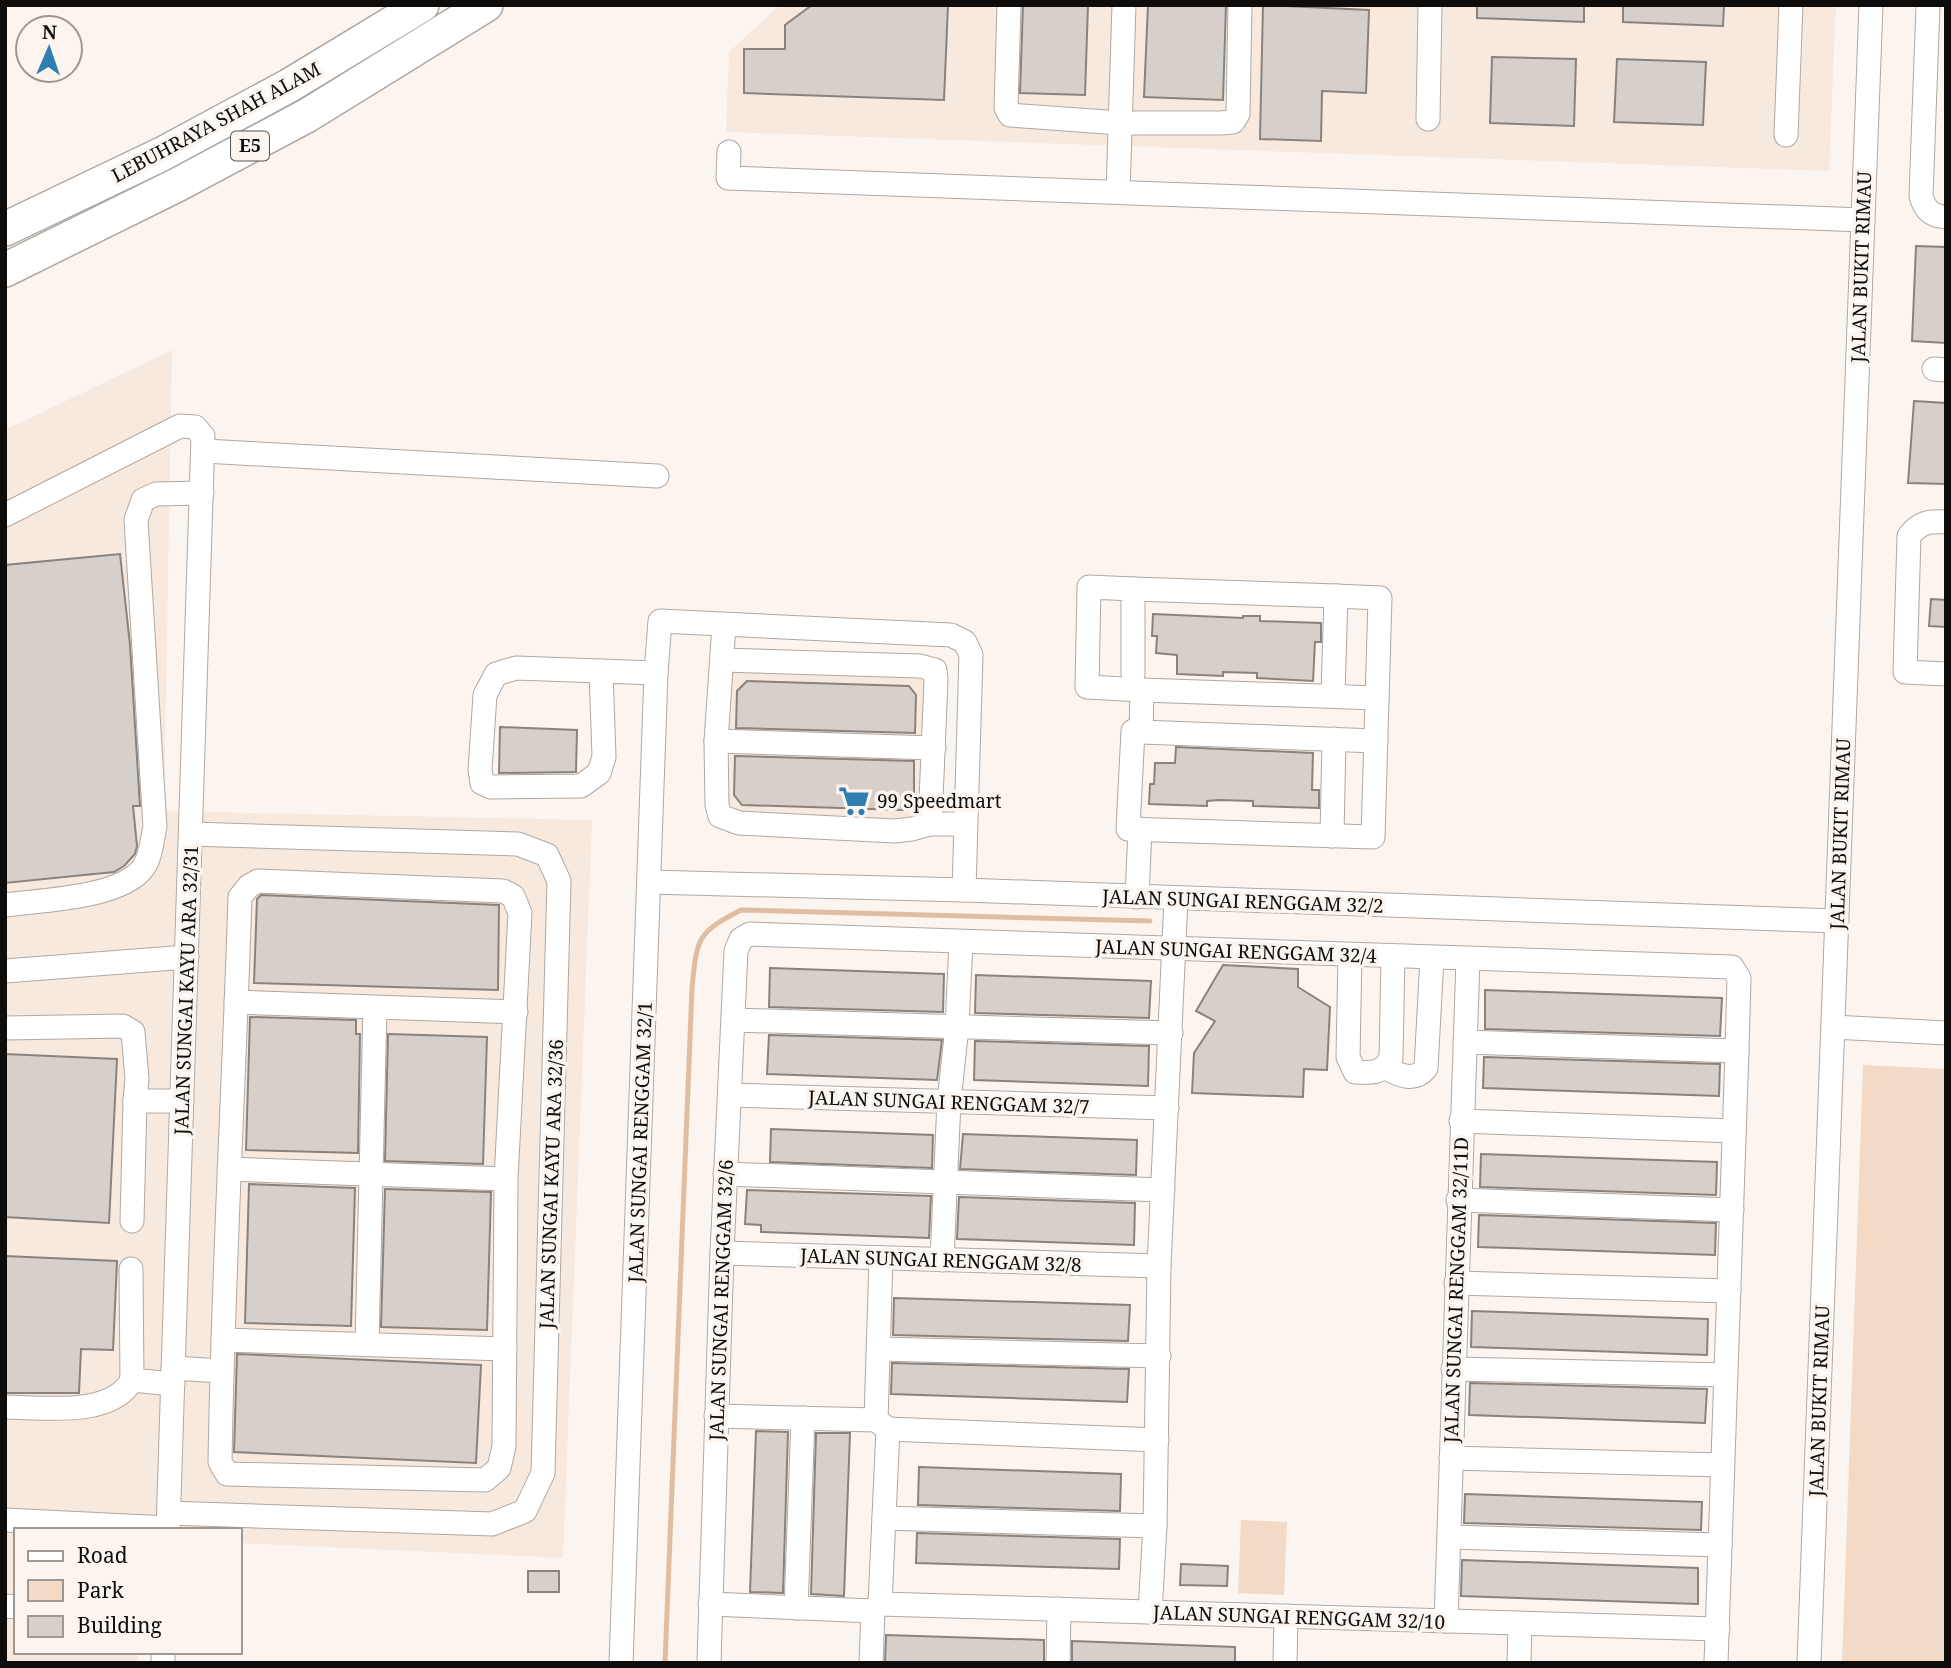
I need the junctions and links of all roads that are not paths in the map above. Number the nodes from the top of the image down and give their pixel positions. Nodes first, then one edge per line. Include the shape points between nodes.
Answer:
1 (422, 5) edge
2 (486, 5) edge
3 (1009, 5) edge
4 (1124, 5) edge
5 (1240, 5) edge
6 (1430, 5) edge
7 (1791, 5) edge
8 (1871, 5) edge
9 (1928, 5) edge
10 (1427, 119) dead end
11 (1120, 123) junction
12 (1786, 135) dead end
13 (729, 152) dead end
14 (1118, 192) junction
15 (1946, 217) edge
16 (1863, 220) junction
17 (5, 229) edge
18 (5, 270) edge
19 (204, 451) junction
20 (657, 476) dead end
21 (202, 494) junction
22 (5, 515) edge
23 (1946, 522) edge
24 (1133, 589) junction
25 (1336, 596) junction
26 (724, 625) junction
27 (723, 660) junction
28 (601, 671) junction
29 (656, 673) junction
30 (1946, 674) edge
31 (1138, 682) junction
32 (1334, 696) junction
33 (1377, 698) junction
34 (1133, 731) dead end
35 (1334, 739) junction
36 (716, 741) junction
37 (1376, 741) junction
38 (934, 748) junction
39 (930, 824) junction
40 (965, 824) junction
41 (1140, 829) junction
42 (191, 834) junction
43 (1332, 836) junction
44 (649, 882) junction
45 (964, 890) junction
46 (1137, 897) junction
47 (1176, 899) junction
48 (5, 905) edge
49 (1837, 921) junction
50 (741, 939) joint
51 (961, 942) junction
52 (1175, 949) junction
53 (1350, 955) junction
54 (187, 957) junction
55 (1393, 957) junction
56 (1432, 958) junction
57 (1468, 960) junction
58 (5, 971) edge
59 (236, 1002) junction
60 (374, 1008) junction
61 (516, 1012) junction
62 (734, 1020) junction
63 (957, 1027) junction
64 (1833, 1027) junction
65 (5, 1028) edge
66 (1171, 1033) junction
67 (1946, 1033) edge
68 (1465, 1042) junction
69 (1737, 1051) junction
70 (1386, 1068) junction
71 (730, 1095) junction
72 (135, 1101) junction
73 (182, 1101) junction
74 (949, 1101) junction
75 (1167, 1108) junction
76 (1461, 1121) junction
77 (1734, 1131) junction
78 (229, 1169) junction
79 (725, 1174) junction
80 (369, 1176) junction
81 (506, 1179) junction
82 (946, 1184) junction
83 (1163, 1191) junction
84 (1458, 1200) junction
85 (1732, 1210) junction
86 (132, 1222) dead end
87 (722, 1253) junction
88 (881, 1258) junction
89 (942, 1260) junction
90 (1160, 1266) junction
91 (131, 1269) dead end
92 (1456, 1283) junction
93 (1729, 1291) junction
94 (223, 1340) junction
95 (366, 1344) junction
96 (505, 1349) junction
97 (879, 1349) junction
98 (1159, 1356) junction
99 (1454, 1369) junction
100 (222, 1371) junction
101 (1726, 1375) junction
102 (173, 1376) junction
103 (132, 1380) junction
104 (5, 1407) edge
105 (716, 1416) junction
106 (803, 1418) junction
107 (882, 1425) junction
108 (1157, 1440) junction
109 (1451, 1458) junction
110 (1722, 1465) junction
111 (884, 1518) junction
112 (5, 1520) edge
113 (168, 1524) edge
114 (1155, 1526) junction
115 (1448, 1537) junction
116 (1720, 1545) junction
117 (710, 1604) junction
118 (877, 1607) junction
119 (796, 1608) junction
120 (1059, 1609) junction
121 (1150, 1612) junction
122 (1286, 1616) junction
123 (1446, 1621) junction
124 (1520, 1624) junction
125 (1718, 1629) junction
126 (621, 1663) edge
127 (709, 1663) edge
128 (872, 1663) edge
129 (1058, 1663) edge
130 (1285, 1663) edge
131 (1519, 1663) edge
132 (1716, 1663) edge
133 (1809, 1663) edge

1 - 17 highway, LEBUHRAYA SHAH ALAM / E5 via 174,148
2 - 18 highway, LEBUHRAYA SHAH ALAM / E5 via 307,115
3 - 11 street via 1006,108 1010,115
4 - 11 street
5 - 11 street via 1239,103 1233,122
6 - 10 street
7 - 12 street
8 - 16 street, JALAN BUKIT RIMAU
9 - 15 street via 1921,196 1924,208
11 - 14 street
13 - 14 street via 728,178
14 - 16 street
16 - 49 street, JALAN BUKIT RIMAU
19 - 20 street
19 - 21 street, JALAN SUNGAI KAYU ARA 32/31
19 - 22 street via 203,436 195,427 180,426
21 - 42 street, JALAN SUNGAI KAYU ARA 32/31
21 - 48 street via 156,494 143,500 136,520 155,827 146,866 132,880 106,891
23 - 30 street via 1927,521 1909,536 1905,672
24 - 25 street
24 - 31 street
24 - 31 street via 1089,587 1087,687
25 - 32 street
25 - 33 street via 1380,598
26 - 27 street
26 - 29 street, JALAN SUNGAI RENGGAM 32/1 via 660,621
26 - 40 street via 951,635 965,642 971,655
27 - 36 street
27 - 38 street via 934,670
28 - 28 street via 604,757 599,773 581,786 491,787 482,783 485,695 496,674 516,668
28 - 29 street
29 - 44 street, JALAN SUNGAI RENGGAM 32/1
31 - 32 street
31 - 35 street via 1141,732
32 - 33 street
33 - 37 street
34 - 41 street via 1128,829
35 - 37 street
35 - 43 street
36 - 38 street
36 - 39 street via 720,816 739,823 894,831
37 - 43 street via 1373,836
38 - 39 street
39 - 40 street
40 - 45 street
41 - 43 street via 1269,825
41 - 46 street
42 - 54 street, JALAN SUNGAI KAYU ARA 32/31
42 - 113 street, JALAN SUNGAI KAYU ARA 32/36 via 518,844 547,855 559,881 543,1473 525,1511 492,1524
44 - 45 street, JALAN SUNGAI RENGGAM 32/2
44 - 126 street, JALAN SUNGAI RENGGAM 32/1
45 - 46 street, JALAN SUNGAI RENGGAM 32/2
46 - 47 street, JALAN SUNGAI RENGGAM 32/2
47 - 49 street, JALAN SUNGAI RENGGAM 32/2
47 - 52 street
49 - 64 street, JALAN BUKIT RIMAU
50 - 51 street, JALAN SUNGAI RENGGAM 32/4 via 750,934
50 - 62 street, JALAN SUNGAI RENGGAM 32/6 via 736,951
51 - 52 street, JALAN SUNGAI RENGGAM 32/4
51 - 63 street
52 - 53 street, JALAN SUNGAI RENGGAM 32/4
52 - 66 street
53 - 55 street, JALAN SUNGAI RENGGAM 32/4
53 - 70 street via 1348,1057 1355,1072 1375,1073
54 - 58 street
54 - 73 street, JALAN SUNGAI KAYU ARA 32/31
55 - 56 street, JALAN SUNGAI RENGGAM 32/4
55 - 70 street via 1391,1058
56 - 57 street, JALAN SUNGAI RENGGAM 32/4
56 - 70 street via 1426,1068 1421,1075 1408,1077
57 - 68 street, JALAN SUNGAI RENGGAM 32/11D
57 - 69 street, JALAN SUNGAI RENGGAM 32/4 via 1732,967 1739,978
59 - 60 street
59 - 61 street via 240,897 258,881 503,891 513,896 520,913
59 - 78 street
60 - 61 street
60 - 80 street
61 - 81 street
62 - 63 street
62 - 71 street, JALAN SUNGAI RENGGAM 32/6
63 - 66 street
63 - 74 street
64 - 67 street
64 - 133 street, JALAN BUKIT RIMAU
65 - 72 street via 123,1026 133,1032
66 - 75 street
68 - 69 street
68 - 76 street, JALAN SUNGAI RENGGAM 32/11D
69 - 77 street
71 - 74 street, JALAN SUNGAI RENGGAM 32/7
71 - 79 street, JALAN SUNGAI RENGGAM 32/6
72 - 73 street
72 - 86 street
73 - 102 street, JALAN SUNGAI KAYU ARA 32/31
74 - 75 street, JALAN SUNGAI RENGGAM 32/7
74 - 82 street
75 - 83 street
76 - 77 street
76 - 84 street, JALAN SUNGAI RENGGAM 32/11D
77 - 85 street
78 - 80 street
78 - 94 street
79 - 82 street
79 - 87 street, JALAN SUNGAI RENGGAM 32/6
80 - 81 street
80 - 95 street
81 - 96 street
82 - 83 street
82 - 89 street
83 - 90 street
84 - 85 street
84 - 92 street, JALAN SUNGAI RENGGAM 32/11D
85 - 93 street
87 - 88 street, JALAN SUNGAI RENGGAM 32/8
87 - 105 street, JALAN SUNGAI RENGGAM 32/6
88 - 89 street, JALAN SUNGAI RENGGAM 32/8
88 - 97 street
89 - 90 street, JALAN SUNGAI RENGGAM 32/8
90 - 98 street
91 - 103 street
92 - 93 street
92 - 99 street, JALAN SUNGAI RENGGAM 32/11D
93 - 101 street
94 - 95 street
94 - 100 street
95 - 96 street
96 - 100 street via 504,1446 499,1468 485,1480 228,1475 220,1462
97 - 98 street
97 - 107 street
98 - 108 street
99 - 101 street
99 - 109 street, JALAN SUNGAI RENGGAM 32/11D
100 - 102 street
101 - 110 street
102 - 103 street
102 - 113 street, JALAN SUNGAI KAYU ARA 32/31
103 - 104 street via 126,1391 88,1408
105 - 106 street
105 - 117 street, JALAN SUNGAI RENGGAM 32/6
106 - 107 street
106 - 119 street
107 - 108 street
107 - 111 street
108 - 114 street
109 - 110 street
109 - 115 street, JALAN SUNGAI RENGGAM 32/11D
110 - 116 street
111 - 114 street
111 - 118 street
112 - 113 street, JALAN SUNGAI KAYU ARA 32/36
114 - 121 street
115 - 116 street
115 - 123 street, JALAN SUNGAI RENGGAM 32/11D
116 - 125 street
117 - 119 street, JALAN SUNGAI RENGGAM 32/10
117 - 127 street, JALAN SUNGAI RENGGAM 32/6
118 - 119 street, JALAN SUNGAI RENGGAM 32/10
118 - 120 street, JALAN SUNGAI RENGGAM 32/10
118 - 128 street
120 - 121 street, JALAN SUNGAI RENGGAM 32/10
120 - 129 street
121 - 122 street, JALAN SUNGAI RENGGAM 32/10
122 - 123 street, JALAN SUNGAI RENGGAM 32/10
122 - 130 street
123 - 124 street, JALAN SUNGAI RENGGAM 32/10
124 - 125 street, JALAN SUNGAI RENGGAM 32/10
124 - 131 street
125 - 132 street

